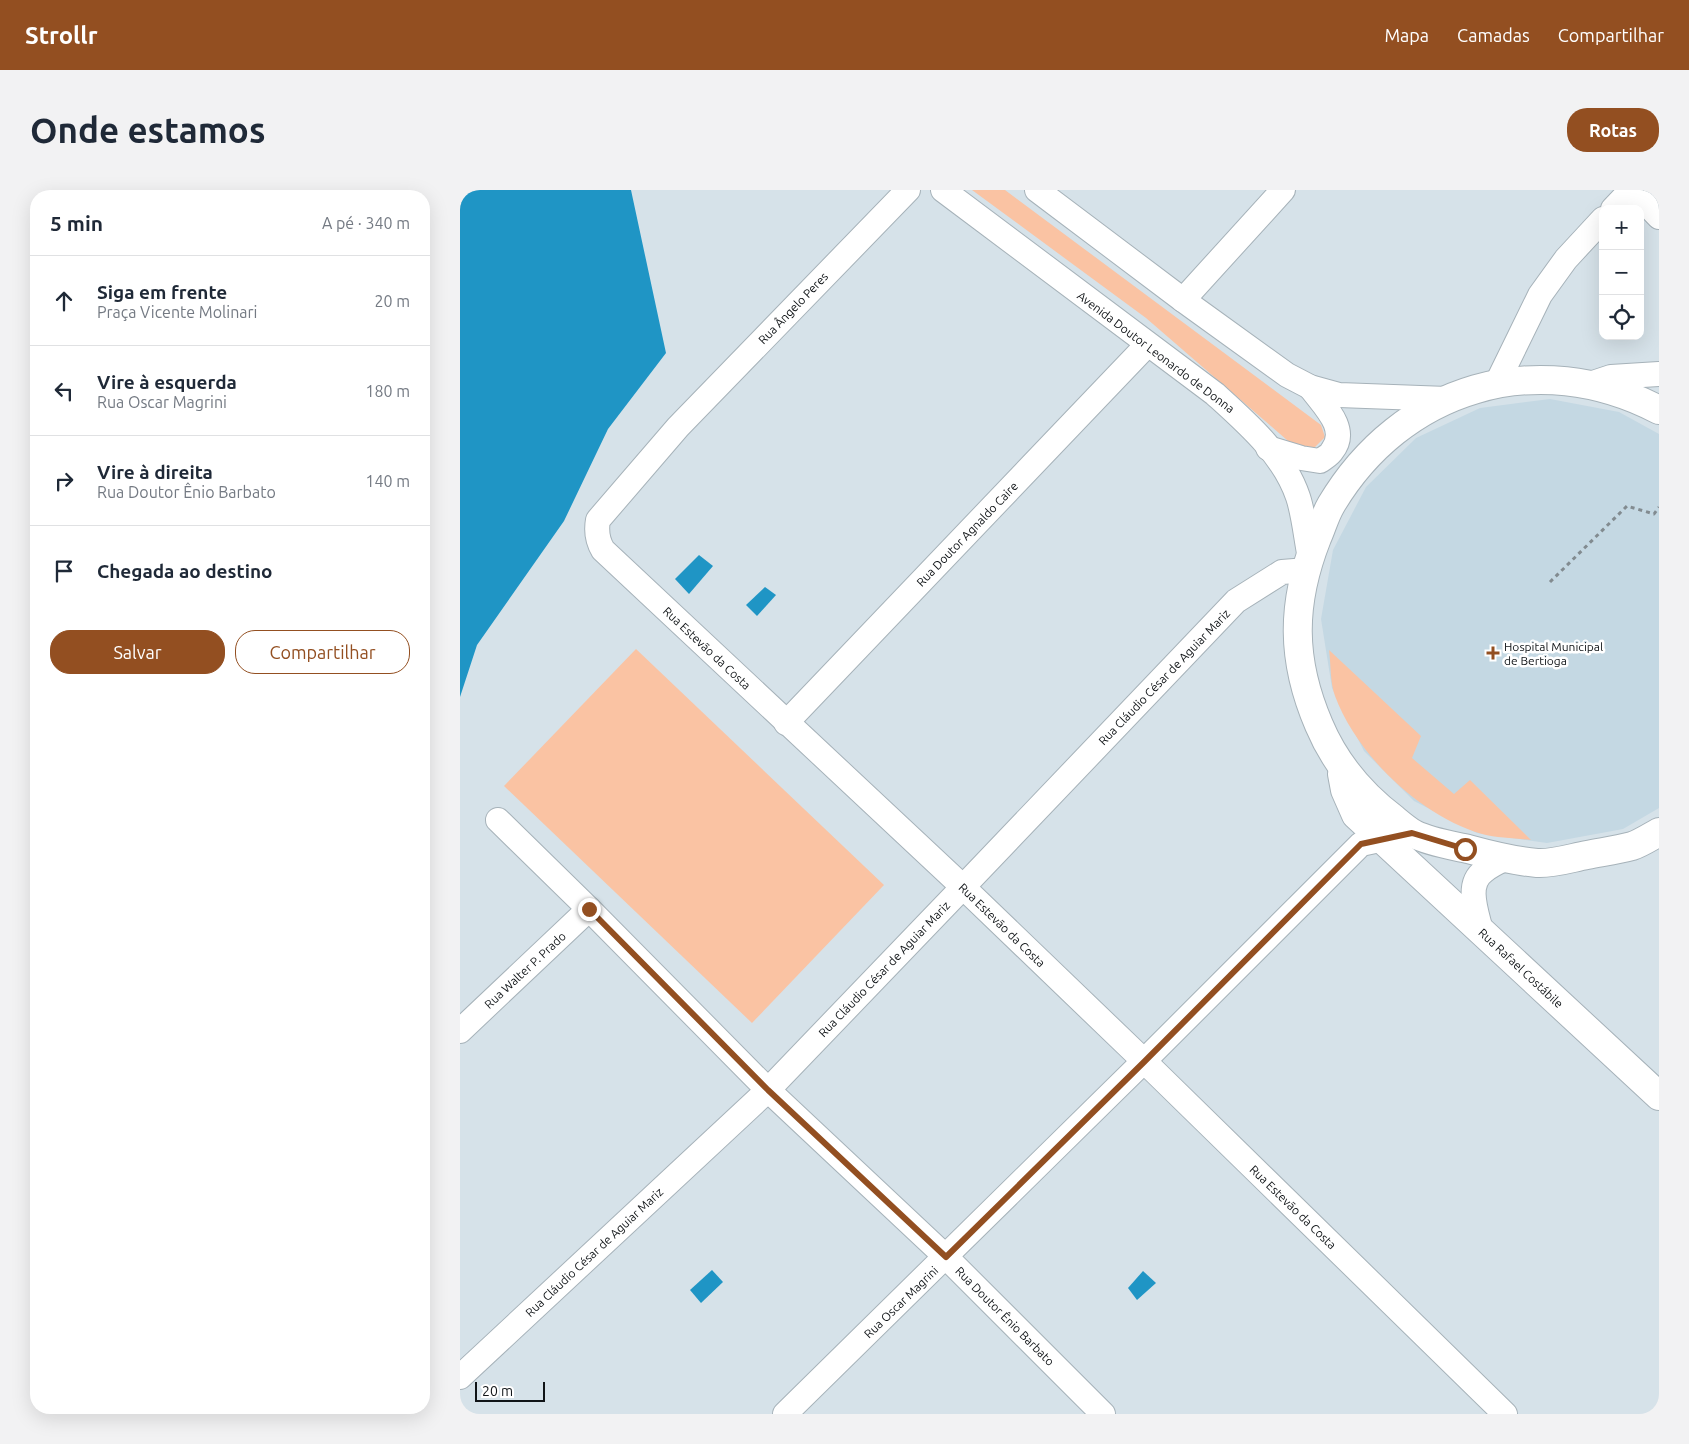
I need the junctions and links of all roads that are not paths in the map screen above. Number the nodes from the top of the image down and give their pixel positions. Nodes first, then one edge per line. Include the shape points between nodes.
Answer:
1 (908, 190) edge
2 (943, 190) edge
3 (1037, 190) edge
4 (1283, 190) edge
5 (1632, 190) edge
6 (1617, 205) edge
7 (1659, 217) edge
8 (1599, 223) edge
9 (1183, 300) junction
10 (1147, 345) junction
11 (1659, 374) edge
12 (1497, 384) junction
13 (1590, 384) junction
14 (1310, 387) junction
15 (1447, 399) junction
16 (1659, 410) edge
17 (678, 427) joint
18 (1268, 448) junction
19 (1308, 564) junction
20 (786, 722) junction
21 (1341, 766) junction
22 (498, 820) dead end
23 (1659, 832) edge
24 (1412, 833) junction
25 (1383, 840) junction
26 (1504, 858) junction
27 (963, 888) junction
28 (589, 909) junction
29 (1481, 931) junction
30 (460, 1031) edge
31 (1144, 1062) junction
32 (768, 1090) junction
33 (1659, 1096) edge
34 (946, 1257) junction
35 (460, 1377) edge
36 (785, 1414) edge
37 (1103, 1414) edge
38 (1506, 1414) edge

1 - 17 street, Rua Ângelo Peres
2 - 10 street, Avenida Doutor Leonardo de Donna
3 - 9 street
4 - 9 street
5 - 6 street
5 - 7 street
8 - 12 street via 1566,259 1540,295
9 - 14 street via 1287,375
10 - 18 street, Avenida Doutor Leonardo de Donna via 1215,394 1246,422
10 - 20 street, Rua Doutor Agnaldo Caire
11 - 13 street via 1611,377
12 - 13 street via 1559,380
12 - 15 street
13 - 16 street via 1635,397
14 - 15 street via 1339,395
14 - 18 street via 1337,424 1338,439 1332,452 1320,461
15 - 19 street via 1400,426 1360,463 1330,507
17 - 20 street, Rua Estevão da Costa via 598,520 598,540 603,550
18 - 19 street, Avenida Doutor Leonardo de Donna via 1285,470 1298,498
19 - 21 street via 1299,602 1297,632 1302,678 1327,742
19 - 27 street, Rua Cláudio César de Aguiar Mariz via 1282,572 1236,601
20 - 27 street, Rua Estevão da Costa
21 - 24 street via 1381,810
21 - 25 street, Rua Rafael Costábile via 1356,815
22 - 28 street, Rua Doutor Ênio Barbato
23 - 26 street via 1634,845 1550,862
24 - 25 street, Rua Oscar Magrini
24 - 26 street
25 - 29 street, Rua Rafael Costábile
25 - 31 street, Rua Oscar Magrini via 1361,844
26 - 29 street via 1482,871 1475,882 1474,896
27 - 31 street, Rua Estevão da Costa
27 - 32 street, Rua Cláudio César de Aguiar Mariz
28 - 30 street, Rua Walter P. Prado
28 - 32 street, Rua Doutor Ênio Barbato
29 - 33 street, Rua Rafael Costábile
31 - 34 street, Rua Oscar Magrini
31 - 38 street, Rua Estevão da Costa
32 - 34 street, Rua Doutor Ênio Barbato
32 - 35 street, Rua Cláudio César de Aguiar Mariz
34 - 36 street, Rua Oscar Magrini
34 - 37 street, Rua Doutor Ênio Barbato

